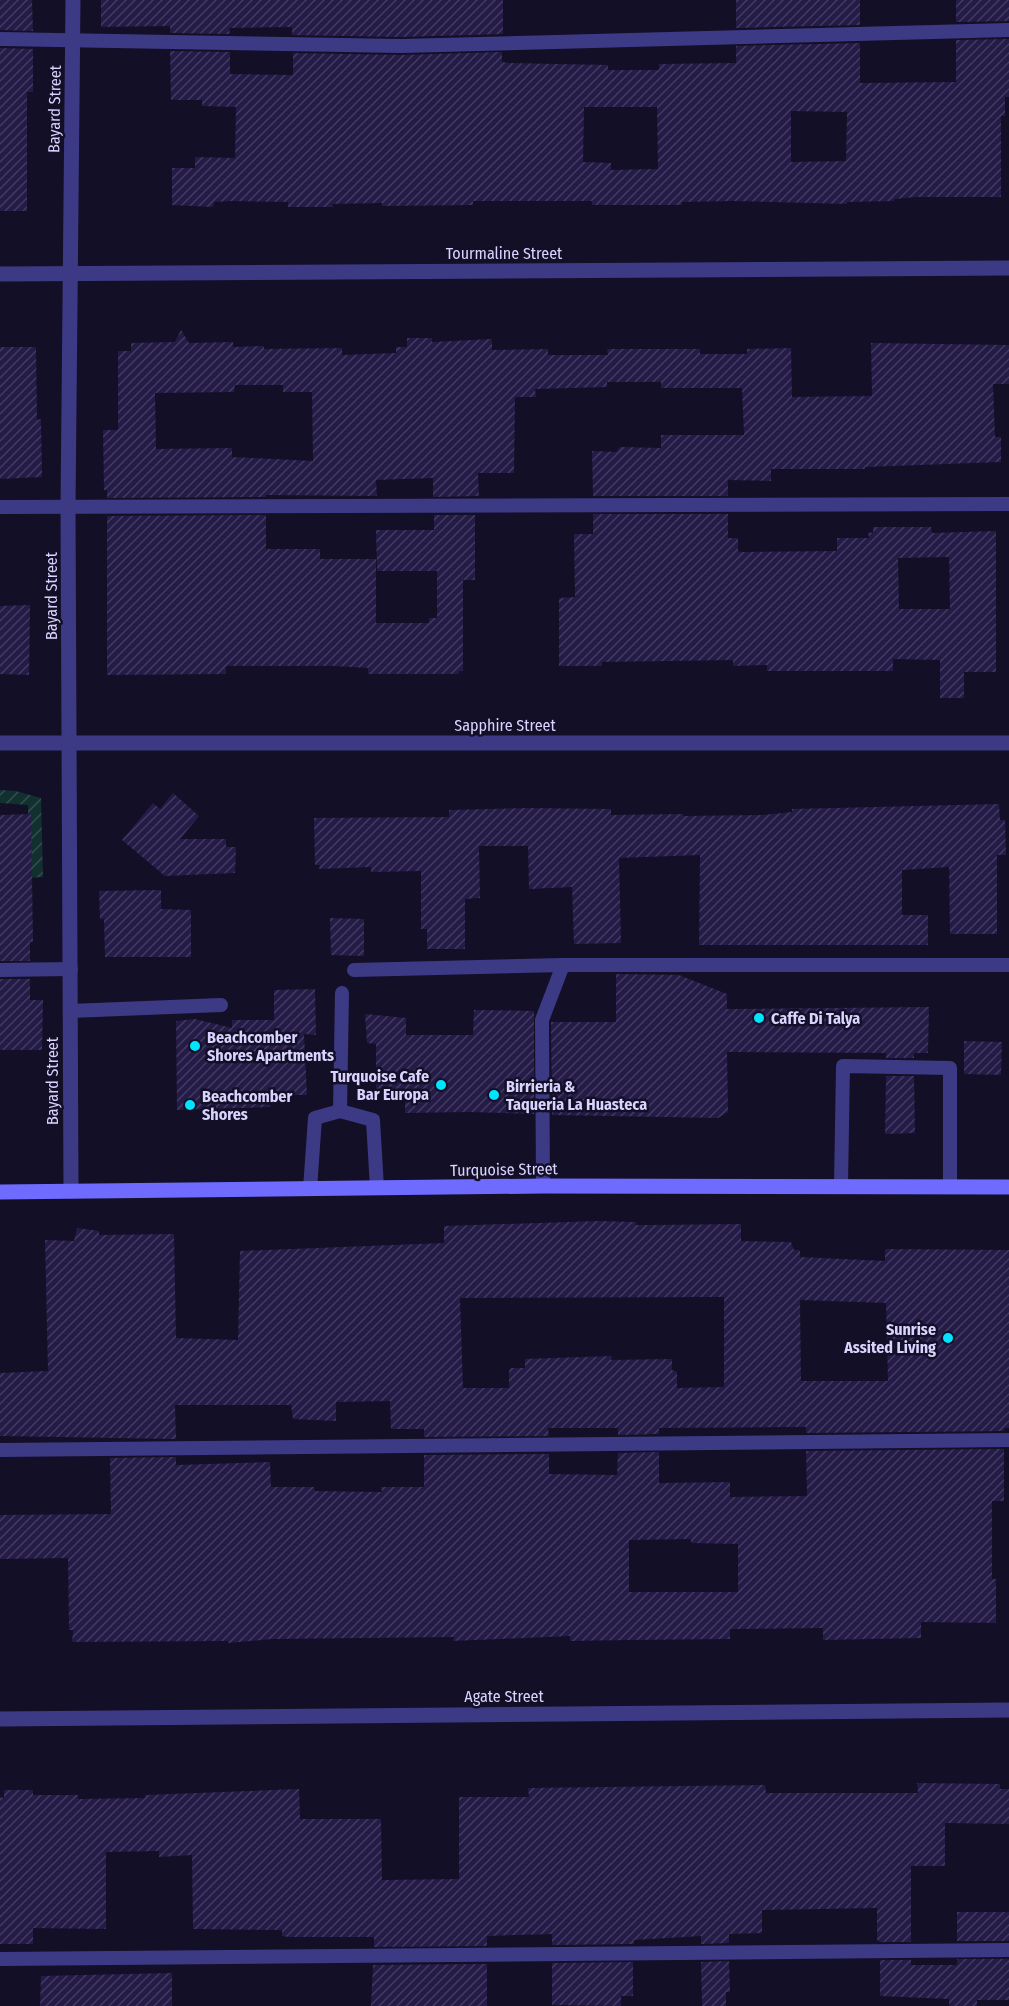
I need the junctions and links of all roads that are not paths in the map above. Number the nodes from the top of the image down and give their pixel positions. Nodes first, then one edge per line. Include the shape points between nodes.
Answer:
1 (73, 0) edge
2 (1009, 30) edge
3 (0, 39) edge
4 (73, 39) junction
5 (1009, 268) edge
6 (0, 274) edge
7 (69, 274) junction
8 (1009, 504) edge
9 (0, 507) edge
10 (68, 507) junction
11 (0, 743) edge
12 (70, 743) junction
13 (1009, 743) edge
14 (563, 965) junction
15 (1009, 965) edge
16 (70, 969) junction
17 (0, 970) edge
18 (354, 970) dead end
19 (342, 993) dead end
20 (221, 1005) dead end
21 (70, 1011) junction
22 (340, 1111) junction
23 (950, 1185) junction
24 (543, 1186) junction
25 (841, 1186) junction
26 (1009, 1187) edge
27 (377, 1188) junction
28 (310, 1189) junction
29 (71, 1191) junction
30 (0, 1192) edge
31 (1009, 1440) edge
32 (0, 1450) edge
33 (1009, 1710) edge
34 (0, 1719) edge
35 (1009, 1950) edge
36 (0, 1959) edge

1 - 4 street, Bayard Street
2 - 4 lane via 401,46
3 - 4 lane
4 - 7 street, Bayard Street
5 - 7 street, Tourmaline Street
6 - 7 street, Tourmaline Street
7 - 10 street, Bayard Street
8 - 10 lane
9 - 10 lane
10 - 12 street, Bayard Street
11 - 12 street, Sapphire Street
12 - 13 street, Sapphire Street
12 - 16 street, Bayard Street
14 - 15 lane
14 - 18 lane
14 - 24 lane via 542,1020
16 - 17 lane
16 - 21 street, Bayard Street
19 - 22 lane
20 - 21 lane
21 - 29 street, Bayard Street
22 - 27 lane via 373,1120
22 - 28 lane via 315,1118
23 - 25 main road, Turquoise Street
23 - 25 lane via 950,1068 843,1066
23 - 26 main road, Turquoise Street
24 - 25 main road, Turquoise Street
24 - 27 main road, Turquoise Street
27 - 28 main road, Turquoise Street
28 - 29 main road, Turquoise Street
29 - 30 main road, Turquoise Street
31 - 32 lane
33 - 34 street, Agate Street
35 - 36 lane

